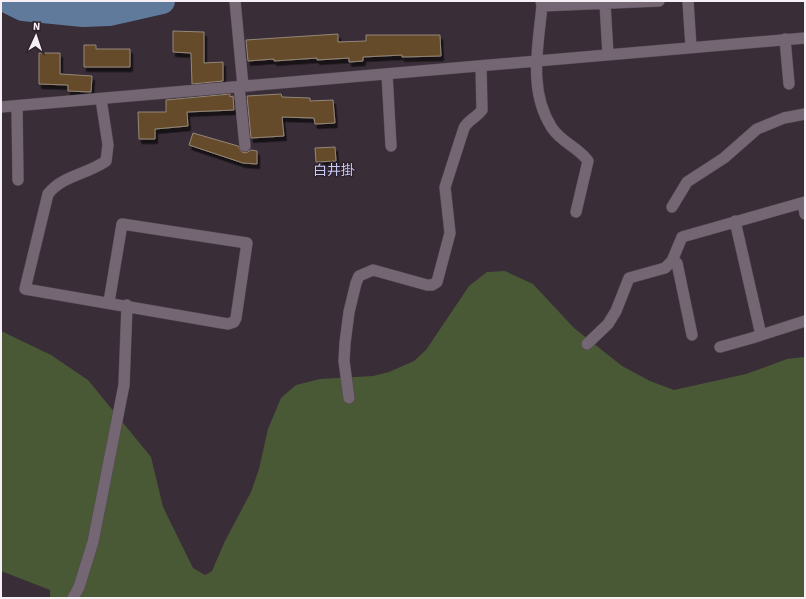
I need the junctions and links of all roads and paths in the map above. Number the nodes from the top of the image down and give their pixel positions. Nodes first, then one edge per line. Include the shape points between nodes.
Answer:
1 (235, 1) edge
2 (659, 1) edge
3 (688, 1) edge
4 (542, 3) edge
5 (605, 3) junction
6 (805, 38) edge
7 (785, 39) junction
8 (691, 47) junction
9 (608, 55) junction
10 (537, 61) junction
11 (481, 66) junction
12 (387, 74) junction
13 (789, 84) dead end
14 (241, 86) junction
15 (101, 99) junction
16 (17, 106) junction
17 (1, 107) edge
18 (805, 114) edge
19 (245, 146) dead end
20 (392, 146) dead end
21 (18, 180) dead end
22 (804, 202) edge
23 (672, 207) dead end
24 (576, 212) dead end
25 (805, 214) edge
26 (736, 221) junction
27 (672, 261) junction
28 (109, 302) junction
29 (127, 306) junction
30 (805, 321) edge
31 (692, 335) dead end
32 (761, 335) junction
33 (587, 344) dead end
34 (720, 347) dead end
35 (349, 398) dead end
36 (73, 598) edge

1 - 14 street
2 - 5 street
3 - 8 street
4 - 5 street
4 - 10 street
5 - 9 street
6 - 7 street
7 - 8 street
7 - 13 street
8 - 9 street
9 - 10 street
10 - 11 street
10 - 24 street via 537,91 542,107 564,142 582,152 588,161
11 - 12 street
11 - 35 street via 482,110 467,122 464,128 445,187 450,233 437,282 427,285 373,270 359,276 349,312 345,343 344,361
12 - 14 street
12 - 20 street
14 - 15 street
14 - 19 street
15 - 16 street
15 - 28 street via 108,145 106,162 65,179 54,186 48,194 25,289
16 - 17 street
16 - 21 street
18 - 23 street via 784,118 757,129 724,158 687,182
22 - 25 street
22 - 26 street
26 - 27 street via 682,237
26 - 32 street
27 - 31 street via 677,263
27 - 33 street via 665,268 629,278 608,324
28 - 29 street
28 - 29 street via 122,224 248,243 234,322 228,324
29 - 36 street via 124,385 93,542
30 - 32 street
32 - 34 street

